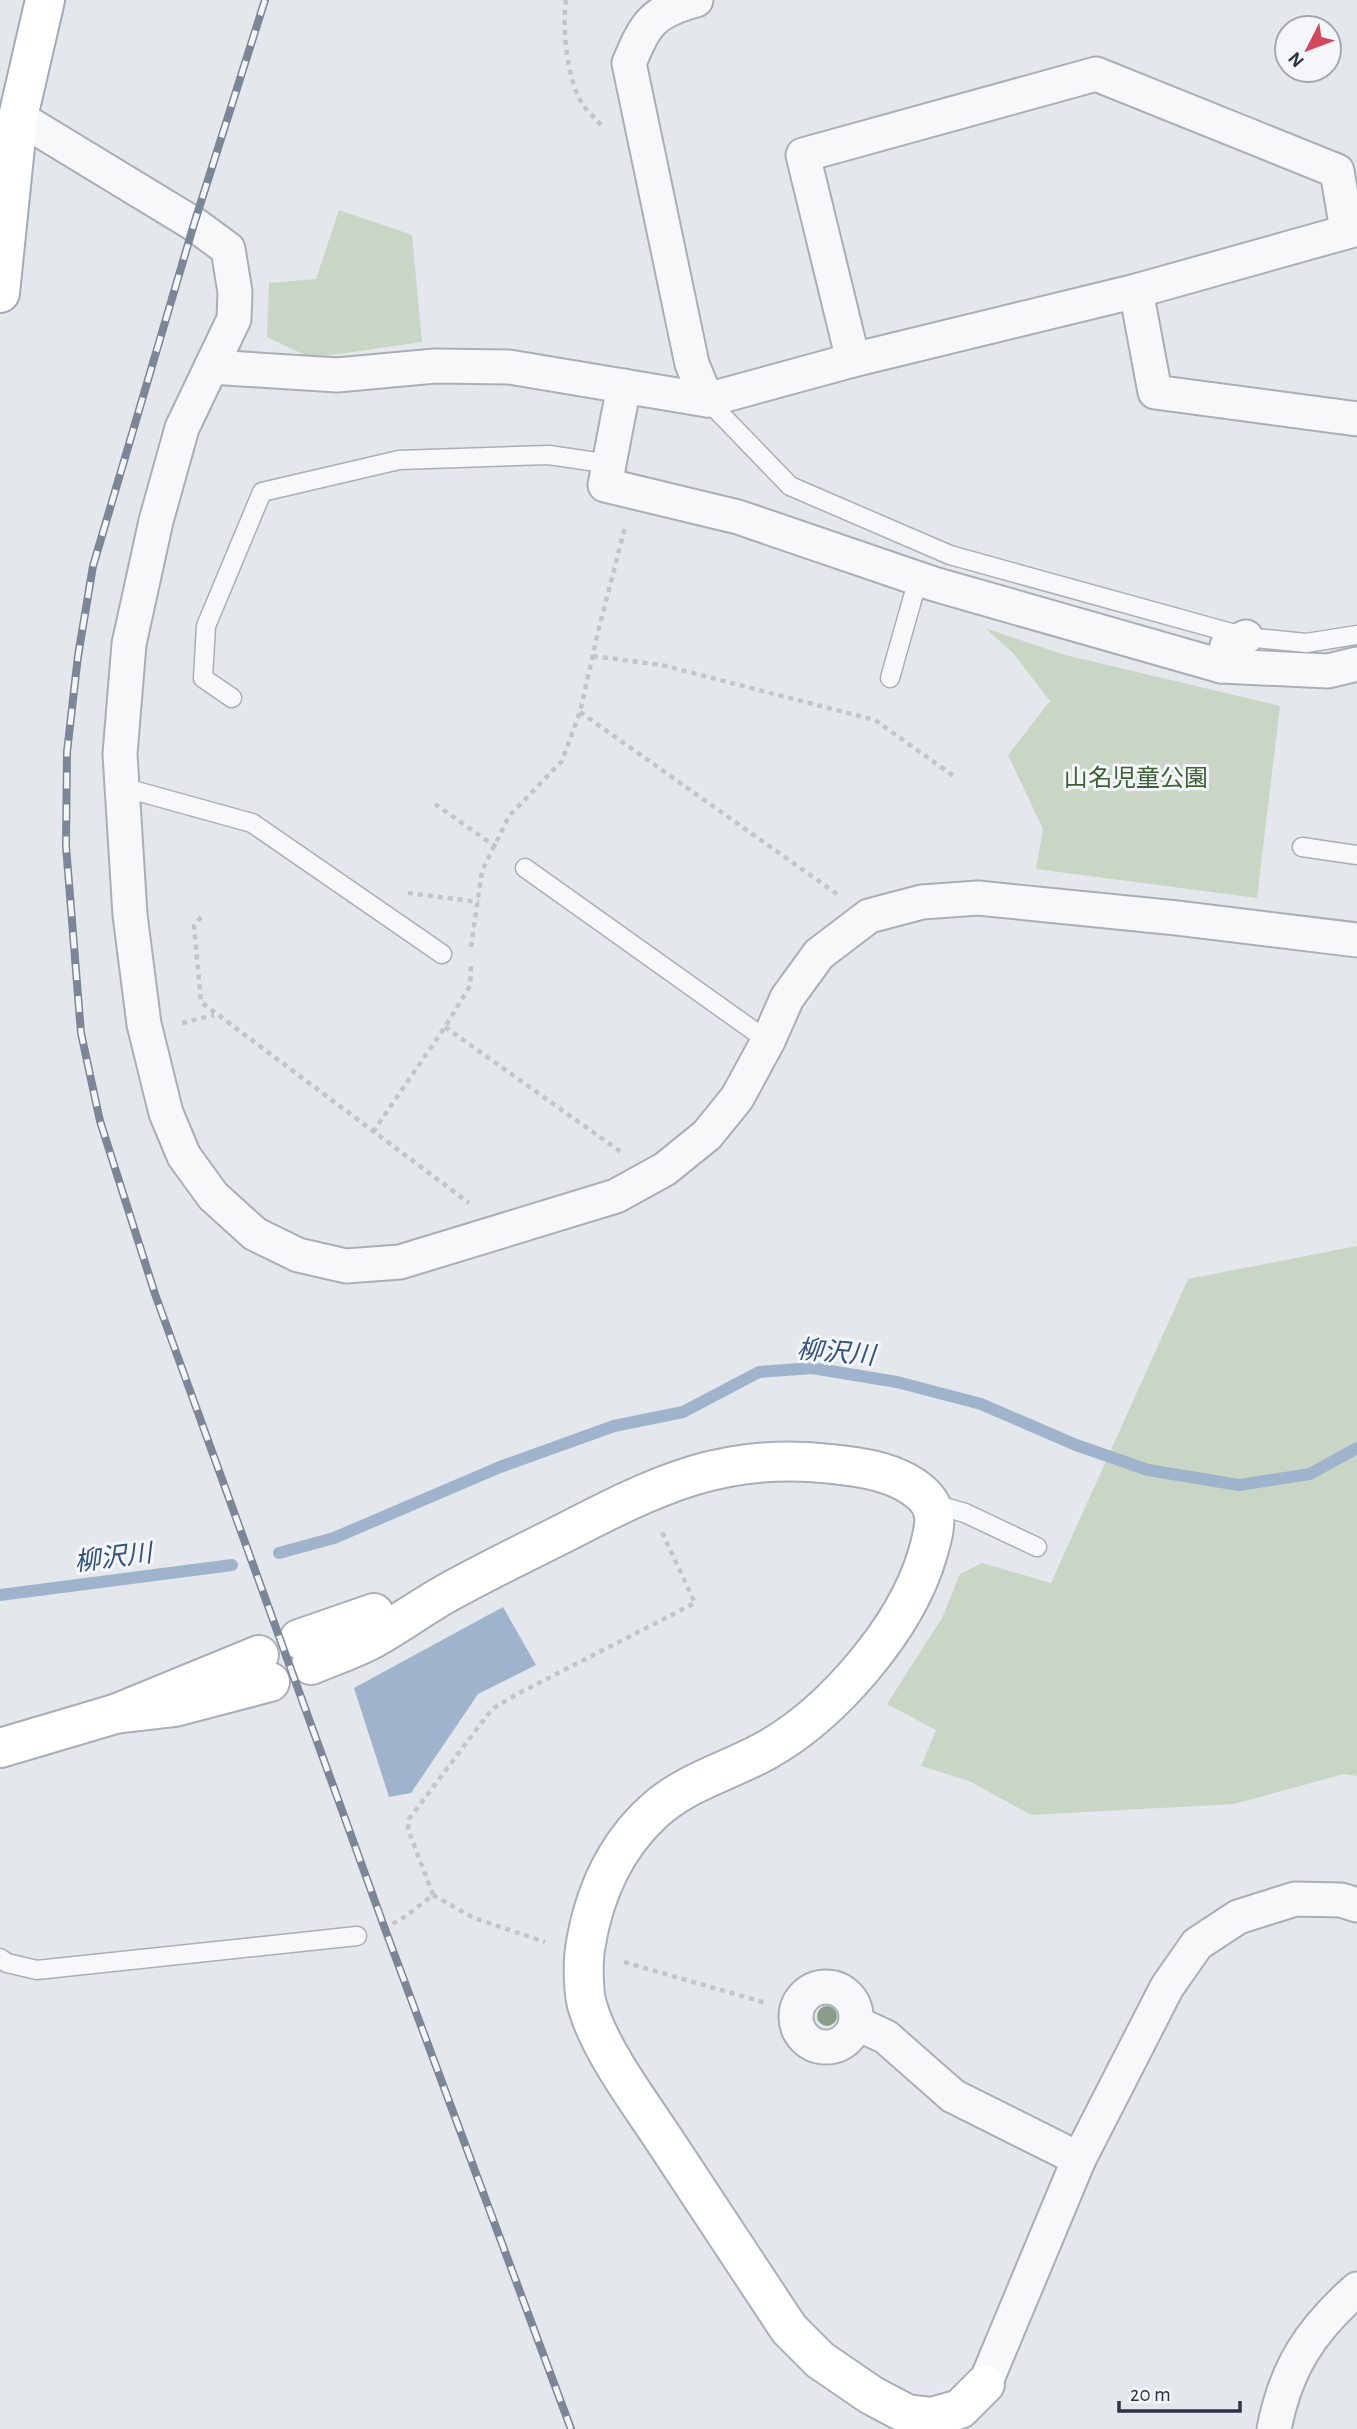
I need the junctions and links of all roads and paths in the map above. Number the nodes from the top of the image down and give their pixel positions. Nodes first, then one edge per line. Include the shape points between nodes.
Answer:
1 (45, 0) edge
2 (566, 0) edge
3 (696, 0) edge
4 (9, 111) edge
5 (609, 134) dead end
6 (1352, 229) edge
7 (1136, 291) junction
8 (0, 293) edge
9 (853, 360) junction
10 (211, 368) junction
11 (624, 386) junction
12 (707, 400) junction
13 (1357, 419) edge
14 (610, 464) junction
15 (628, 516) dead end
16 (918, 579) junction
17 (1357, 635) edge
18 (1246, 637) junction
19 (593, 656) junction
20 (1357, 664) edge
21 (1221, 666) junction
22 (890, 678) dead end
23 (232, 698) dead end
24 (580, 712) junction
25 (955, 777) dead end
26 (122, 787) junction
27 (435, 804) dead end
28 (495, 846) junction
29 (1302, 847) dead end
30 (1357, 855) edge
31 (525, 868) dead end
32 (400, 892) dead end
33 (838, 894) dead end
34 (479, 902) junction
35 (201, 917) dead end
36 (1348, 944) edge
37 (471, 949) dead end
38 (442, 954) dead end
39 (471, 961) dead end
40 (215, 1015) junction
41 (177, 1024) dead end
42 (445, 1027) junction
43 (768, 1041) junction
44 (373, 1132) junction
45 (622, 1152) dead end
46 (472, 1205) dead end
47 (931, 1503) junction
48 (658, 1524) dead end
49 (1037, 1547) dead end
50 (305, 1652) dead end
51 (264, 1668) dead end
52 (0, 1748) edge
53 (433, 1895) junction
54 (1357, 1905) edge
55 (358, 1936) joint
56 (553, 1945) dead end
57 (0, 1958) edge
58 (613, 1958) dead end
59 (766, 2003) dead end
60 (856, 2023) dead end
61 (1079, 2159) junction
62 (1357, 2289) edge
63 (985, 2384) joint
64 (1274, 2429) edge

1 - 4 street
2 - 5 path via 566,58 582,104
3 - 12 street via 673,6 645,27 629,63 692,364
4 - 8 street
4 - 10 street via 228,249 235,292 233,318
6 - 7 street
6 - 9 street via 1337,171 1096,75 803,155
7 - 9 street
7 - 13 street via 1155,392
9 - 12 street
10 - 11 street via 337,375 435,366 509,367
10 - 26 street via 182,428 129,643 120,754
11 - 12 street
11 - 14 street
12 - 18 lane via 790,486 950,555
14 - 16 street via 605,485 738,517
14 - 23 lane via 549,455 399,460 262,492 206,626 203,678
15 - 19 path
16 - 21 street
16 - 22 lane
17 - 18 lane via 1306,643
18 - 21 street via 1227,646
19 - 24 path
19 - 25 path via 662,665 875,720
20 - 21 street via 1328,671
24 - 28 path via 562,761 509,816
24 - 33 path
26 - 38 lane via 252,823
26 - 43 street via 130,915 144,1024 166,1112 184,1156 213,1196 255,1234 298,1255 346,1266 400,1262 616,1196 665,1170 707,1135 737,1098
27 - 28 path
28 - 34 path via 482,871
29 - 30 lane
31 - 43 lane
32 - 34 path
34 - 37 path
35 - 40 path via 194,926 201,1002
36 - 43 street via 1177,918 978,898 922,902 869,916 819,954 787,998
39 - 42 path via 470,986
40 - 41 path
40 - 44 path
42 - 44 path
42 - 45 path
44 - 46 path
47 - 49 lane via 965,1513
47 - 50 street via 907,1483 850,1466 810,1461 722,1467 642,1493 447,1593 372,1639
47 - 63 street via 935,1528 920,1578 883,1641 854,1678 793,1732 764,1752 682,1789 628,1838 596,1901 584,1951 586,2005 623,2078 789,2329 820,2360 907,2414 932,2417 960,2409
48 - 53 path via 695,1603 492,1709 409,1819 408,1829
51 - 52 street via 175,1707 115,1714
53 - 55 path via 385,1929
53 - 56 path via 474,1918
54 - 61 street via 1295,1899 1238,1917 1197,1944 1167,1987
55 - 57 lane via 37,1970
58 - 59 path
60 - 61 street via 886,2036 953,2096
61 - 63 street
62 - 64 street via 1327,2316 1296,2361

